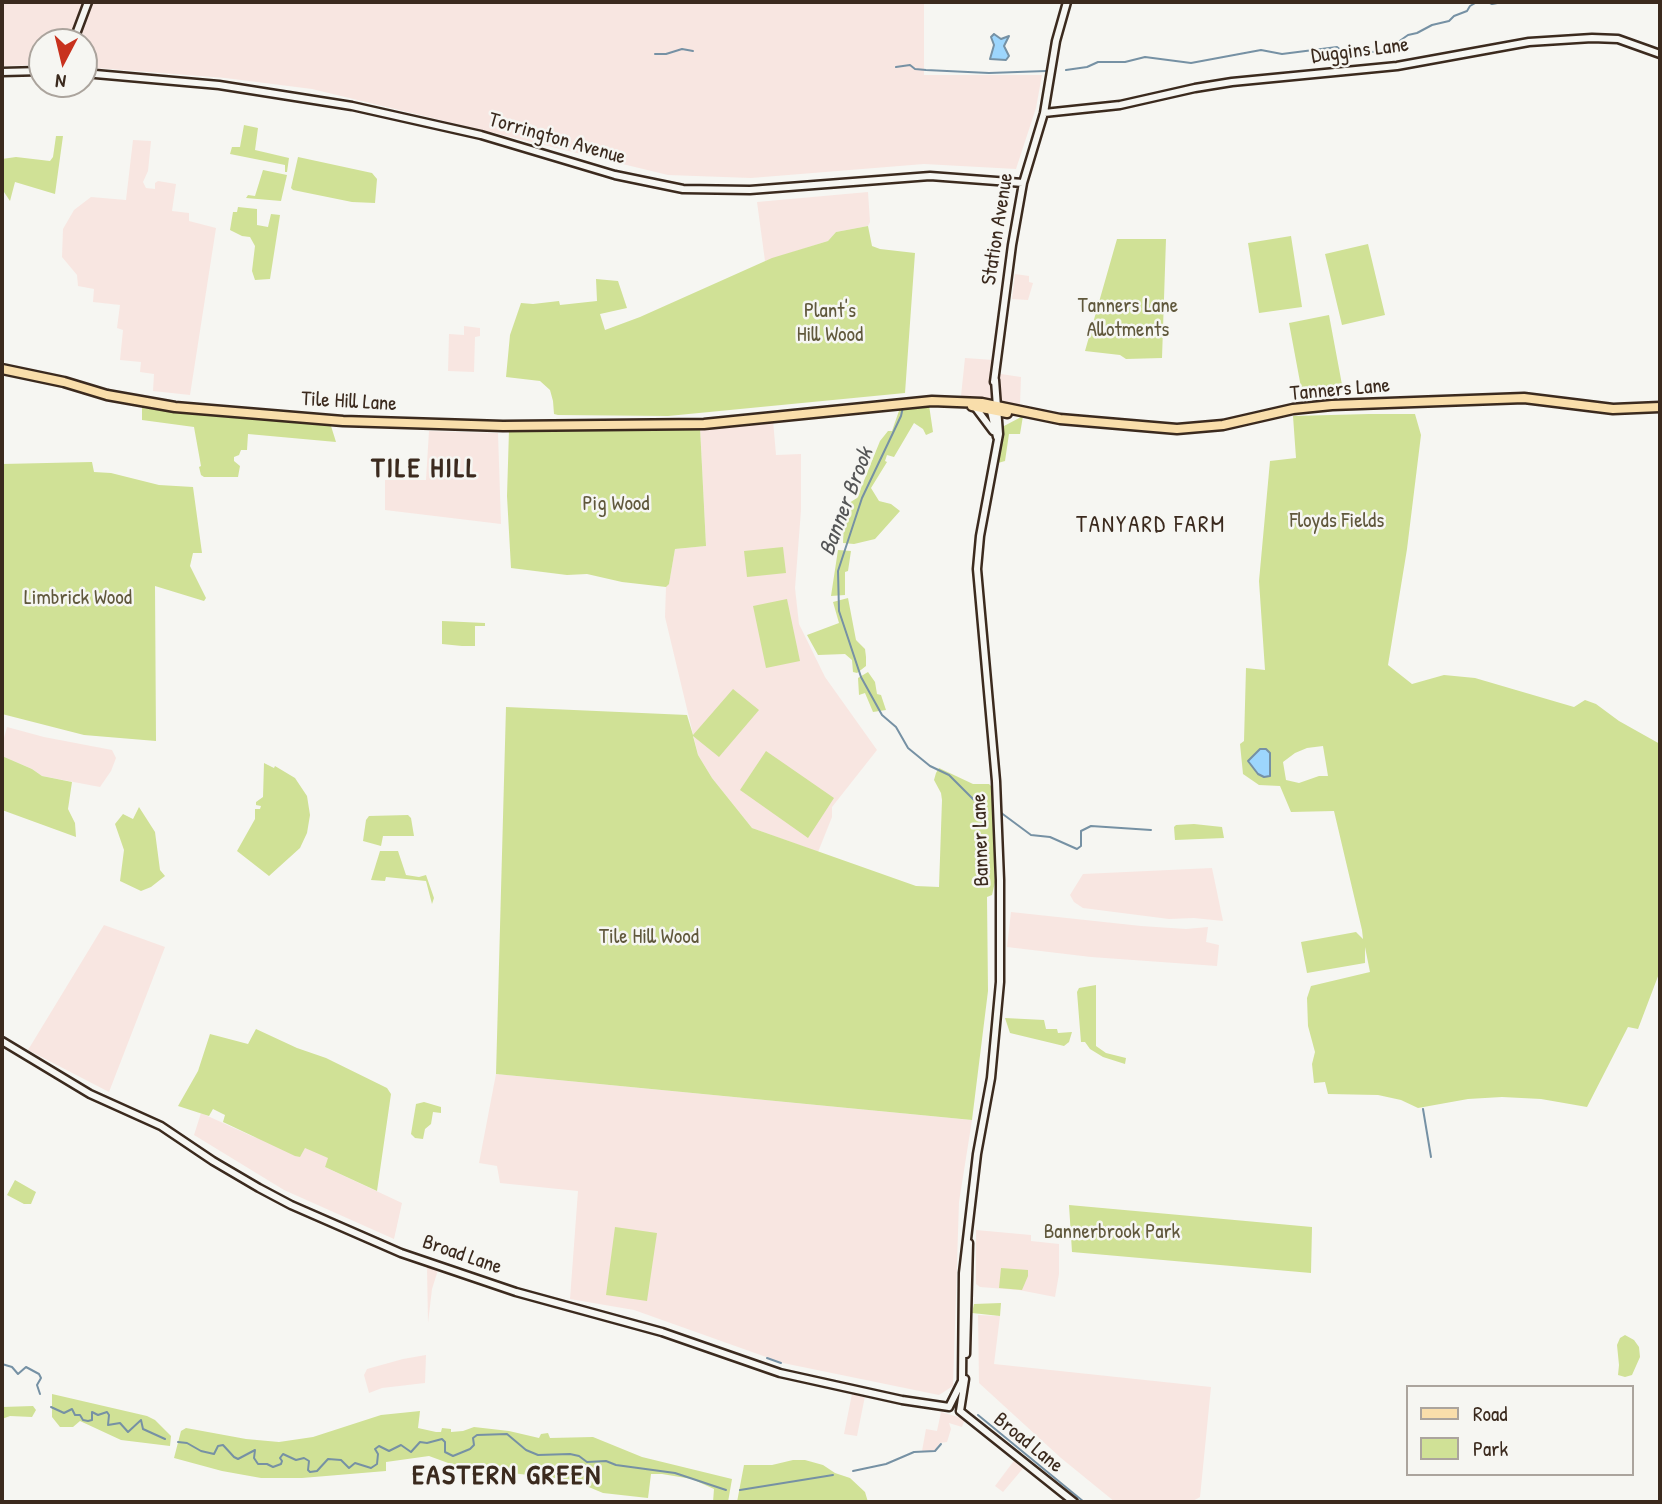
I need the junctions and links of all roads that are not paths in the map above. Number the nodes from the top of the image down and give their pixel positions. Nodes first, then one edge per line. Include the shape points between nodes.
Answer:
1 (88, 2) edge
2 (1067, 3) edge
3 (78, 28) edge
4 (1660, 54) edge
5 (28, 71) edge
6 (2, 72) edge
7 (98, 74) edge
8 (1047, 101) junction
9 (1063, 109) junction
10 (1044, 113) junction
11 (1023, 183) junction
12 (2, 369) edge
13 (966, 403) junction
14 (975, 407) junction
15 (1660, 407) edge
16 (993, 408) junction
17 (997, 439) junction
18 (2, 1041) edge
19 (968, 1240) junction
20 (951, 1404) junction
21 (961, 1407) junction
22 (1074, 1502) edge

1 - 3 street
2 - 8 street, Station Avenue via 1053,54
4 - 9 street, Duggins Lane via 1618,39 1529,42 1397,66 1195,88 1120,106
5 - 6 street
7 - 11 street, Torrington Avenue via 221,85 352,106 682,189 750,190 930,176
8 - 9 street, Duggins Lane
8 - 10 street, Station Avenue
9 - 10 street, Duggins Lane
10 - 11 street, Station Avenue
11 - 16 street, Station Avenue via 1010,254
12 - 13 main road, Tile Hill Lane via 138,402 350,421 503,426 699,423 913,402
13 - 14 main road, Tile Hill Lane
13 - 16 main road, Tile Hill Lane
14 - 16 main road, Tile Hill Lane
14 - 17 street
15 - 16 main road, Tanners Lane via 1613,409 1524,398 1332,405 1177,429
16 - 17 street, Banner Lane via 1000,427
17 - 19 street, Banner Lane via 977,569 997,800 998,1007
18 - 20 street, Broad Lane via 90,1094 161,1126 259,1188 401,1253 780,1373 911,1402
19 - 20 street, Banner Lane via 962,1280 962,1381
19 - 21 street, Banner Lane
20 - 21 street, Broad Lane via 954,1412
21 - 22 street, Broad Lane

